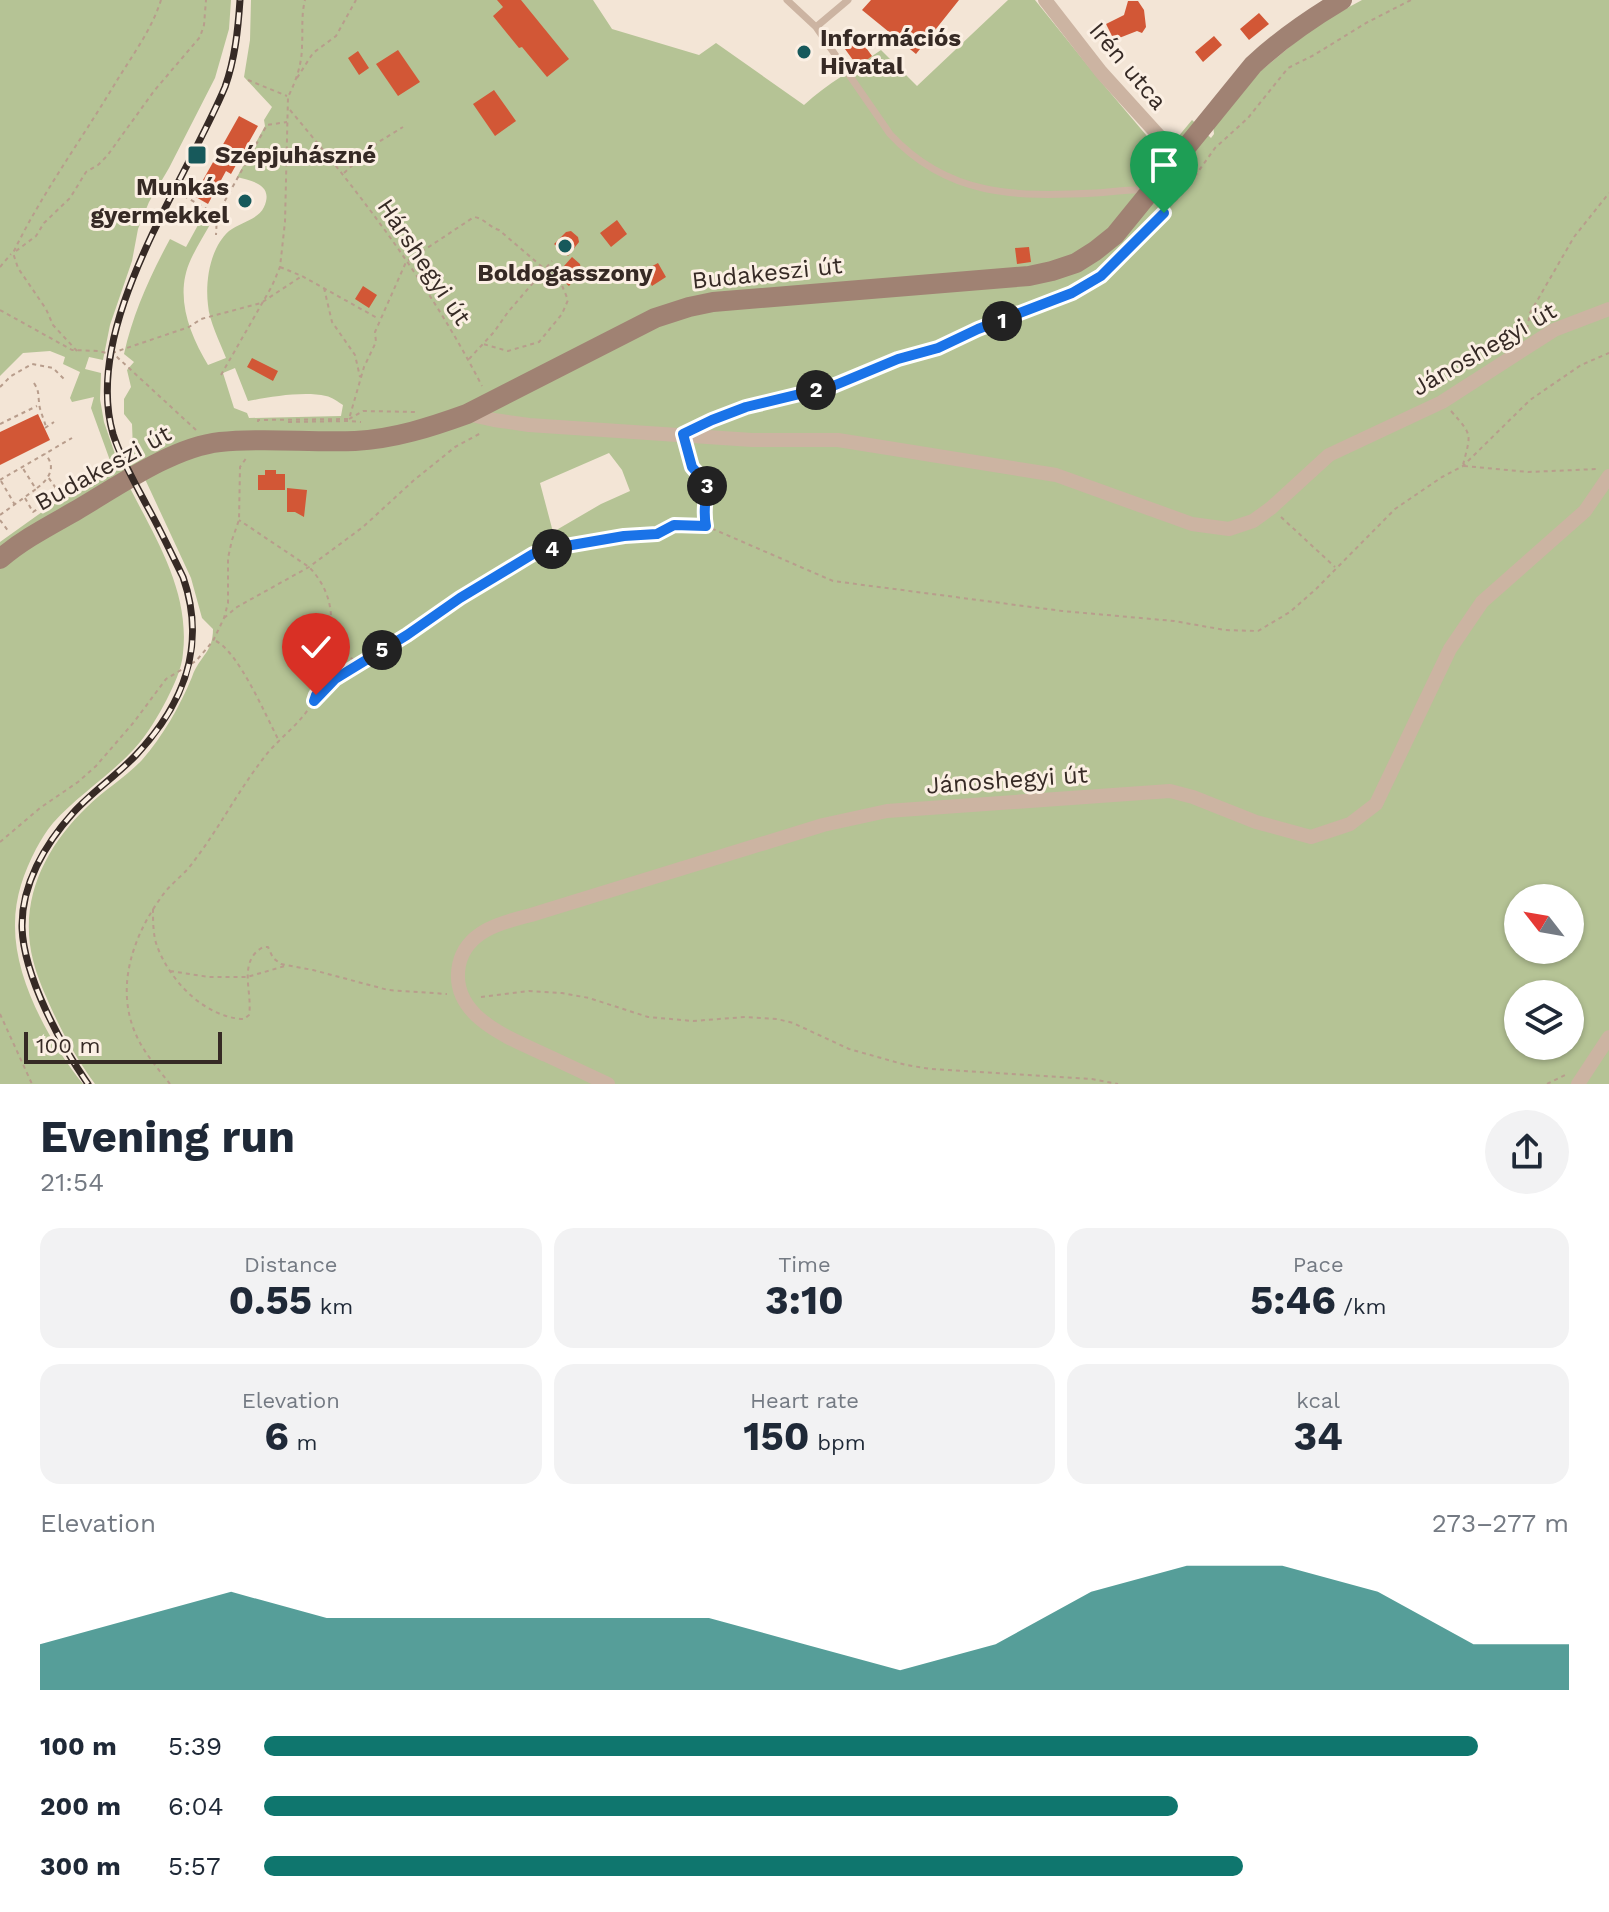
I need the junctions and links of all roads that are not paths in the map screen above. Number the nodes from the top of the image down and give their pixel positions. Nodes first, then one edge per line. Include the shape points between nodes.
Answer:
1 (787, 0) edge
2 (848, 0) edge
3 (1045, 0) edge
4 (1342, 0) edge
5 (816, 27) junction
6 (1172, 166) junction
7 (1152, 190) junction
8 (1609, 309) edge
9 (492, 412) junction
10 (1609, 476) edge
11 (0, 559) edge
12 (1609, 1037) edge
13 (608, 1084) edge
14 (1578, 1084) edge

1 - 5 lane
2 - 5 lane
3 - 6 street, Irén utca
4 - 6 main road, Budakeszi út via 1253,65
5 - 7 lane via 890,134 934,171 990,190
6 - 7 main road, Budakeszi út
7 - 9 main road, Budakeszi út via 1107,241 1067,267 1029,276 689,307 640,325
8 - 9 street, Jánoshegyi út via 1554,330 1442,402 1329,455 1271,508 1229,529 1192,524 1056,475 838,440 752,440 529,425
9 - 11 main road, Budakeszi út via 354,441 259,439 204,445 140,474
10 - 13 street, Jánoshegyi út via 1585,511 1482,602 1450,649 1376,804 1350,824 1311,837 1170,791 887,811 823,825 499,923 477,935 461,956 457,975 469,1007 483,1023
12 - 14 street

